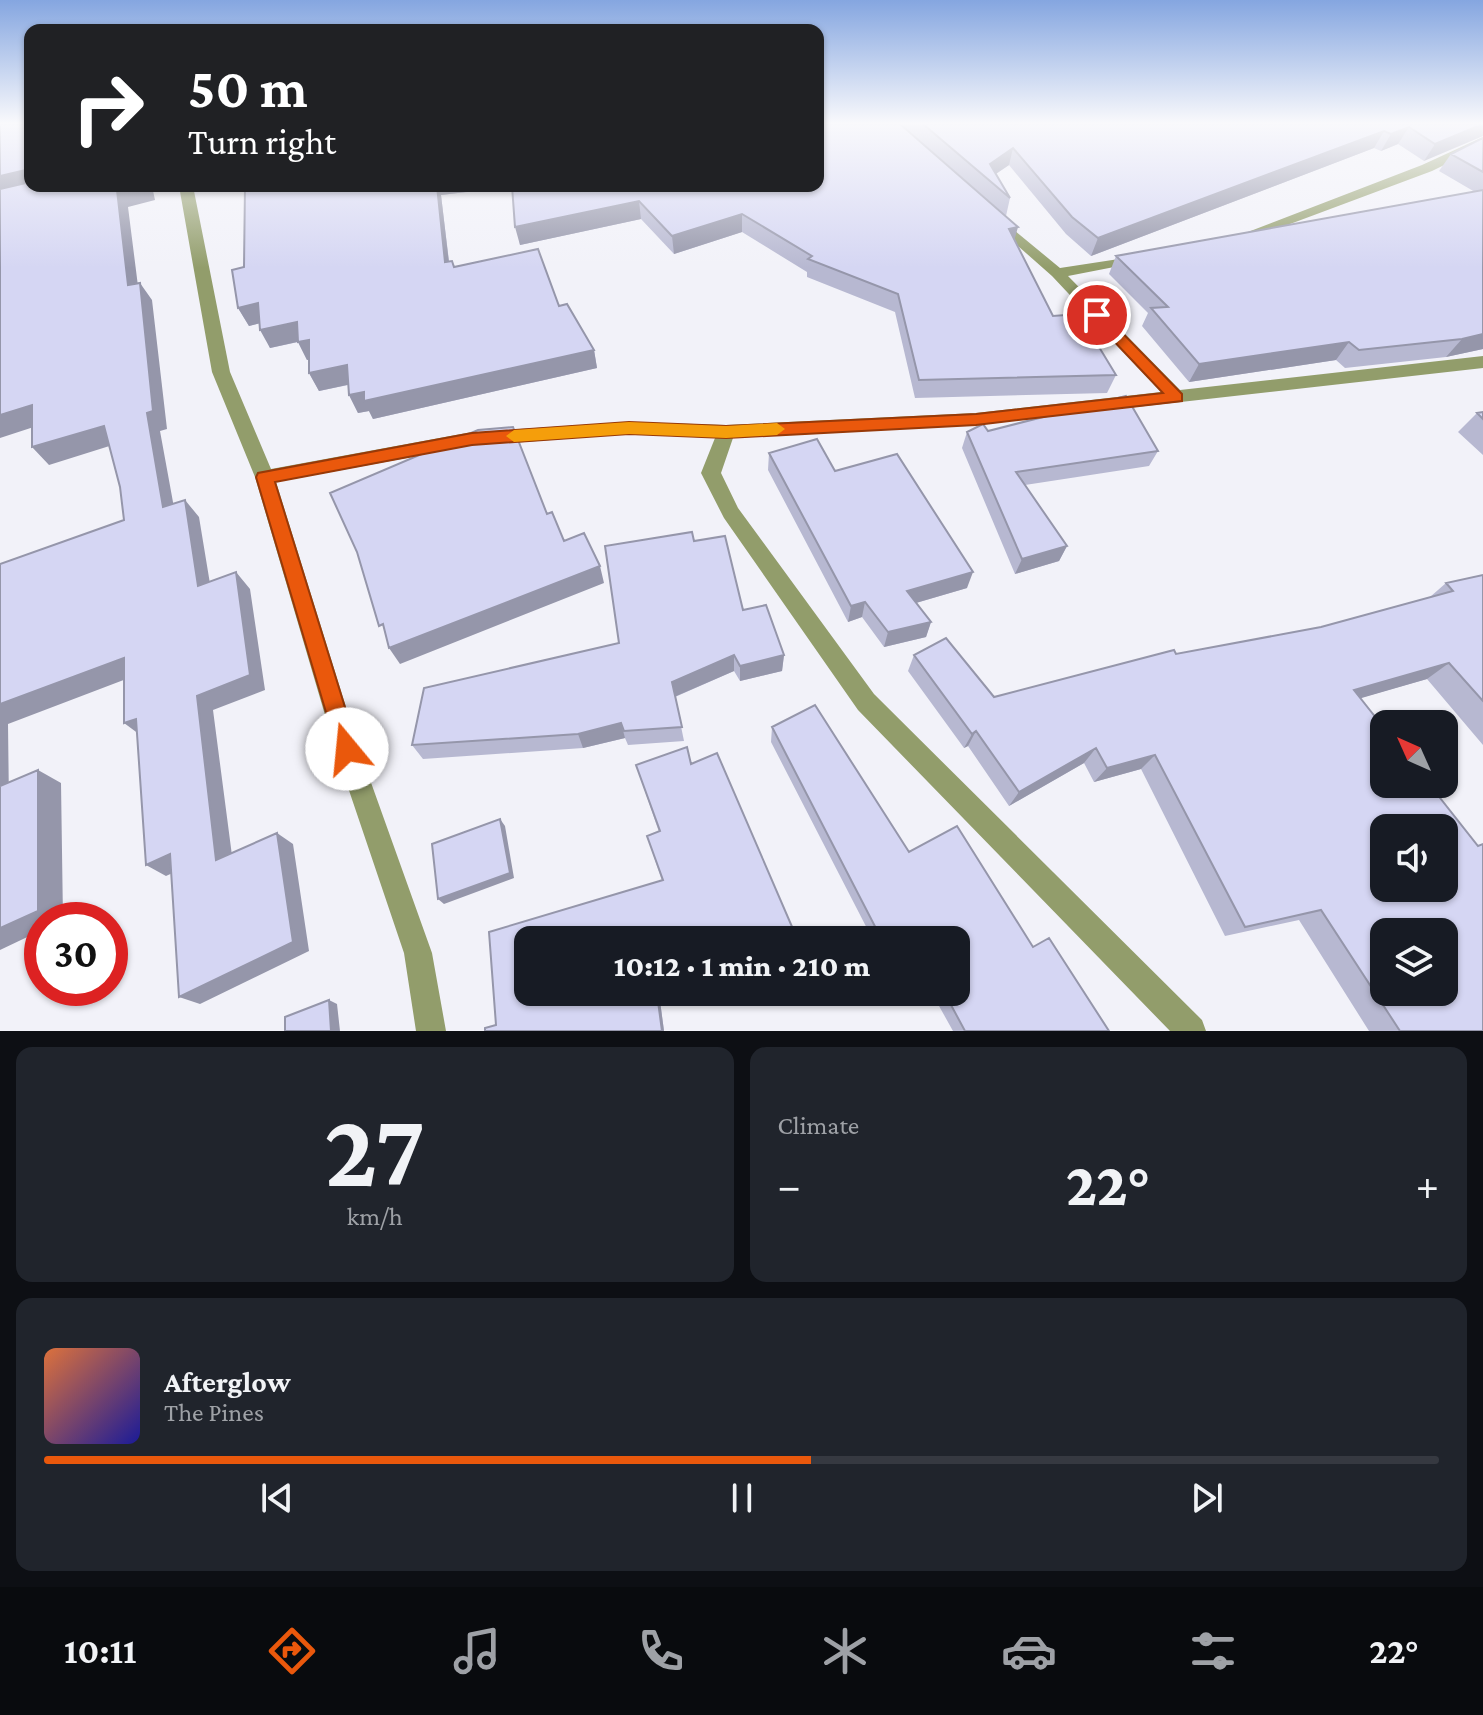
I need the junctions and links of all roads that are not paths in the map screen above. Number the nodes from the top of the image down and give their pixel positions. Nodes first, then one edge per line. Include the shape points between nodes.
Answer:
1 (1416, 172) edge
2 (187, 192) edge
3 (990, 214) edge
4 (1213, 245) edge
5 (1151, 256) edge
6 (1057, 273) junction
7 (1483, 362) edge
8 (1176, 397) junction
9 (726, 432) junction
10 (265, 477) junction
11 (431, 1031) edge
12 (1191, 1031) edge

1 - 4 street
2 - 10 street via 221,372
3 - 6 street
5 - 6 street
6 - 8 street
7 - 8 street
8 - 9 street via 976,419
9 - 10 street via 629,428 472,439
9 - 12 street via 711,473 731,513 866,702
10 - 11 street via 347,749 418,953

